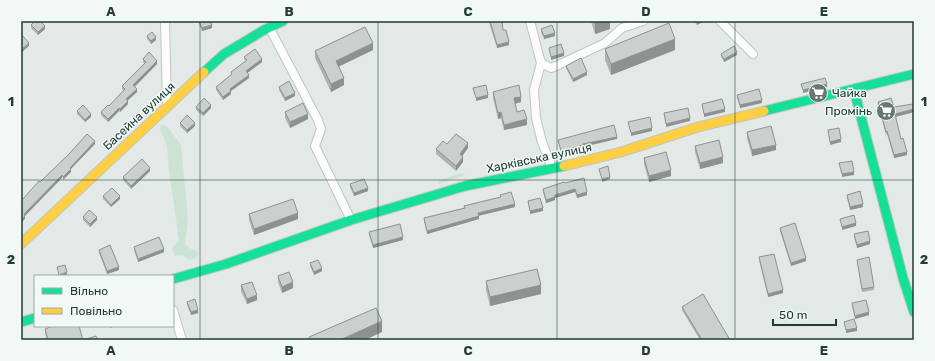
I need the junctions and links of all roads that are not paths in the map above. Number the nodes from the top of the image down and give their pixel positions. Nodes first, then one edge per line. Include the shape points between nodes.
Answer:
1 (165, 21) edge
2 (283, 21) edge
3 (530, 21) edge
4 (643, 21) edge
5 (720, 21) edge
6 (269, 28) junction
7 (754, 54) dead end
8 (542, 63) junction
9 (914, 74) edge
10 (854, 90) junction
11 (167, 106) junction
12 (552, 168) junction
13 (351, 220) junction
14 (21, 244) edge
15 (174, 279) edge
16 (914, 312) edge
17 (174, 313) edge
18 (34, 318) edge
19 (21, 322) edge
20 (182, 340) edge

1 - 11 street
2 - 6 main road, Басейна вулиця
3 - 8 street
4 - 8 street via 622,28 605,43 556,66 550,68
5 - 7 street
6 - 11 main road, Басейна вулиця via 224,54
6 - 13 street via 318,120 321,129 315,146
8 - 12 street via 534,90 536,118
9 - 10 main road, Харківська вулиця
10 - 12 main road, Харківська вулиця via 698,127 621,152
10 - 16 main road
11 - 14 main road, Басейна вулиця
12 - 13 main road, Харківська вулиця via 465,186
13 - 15 main road, Харківська вулиця via 226,264
17 - 20 street
18 - 19 main road

